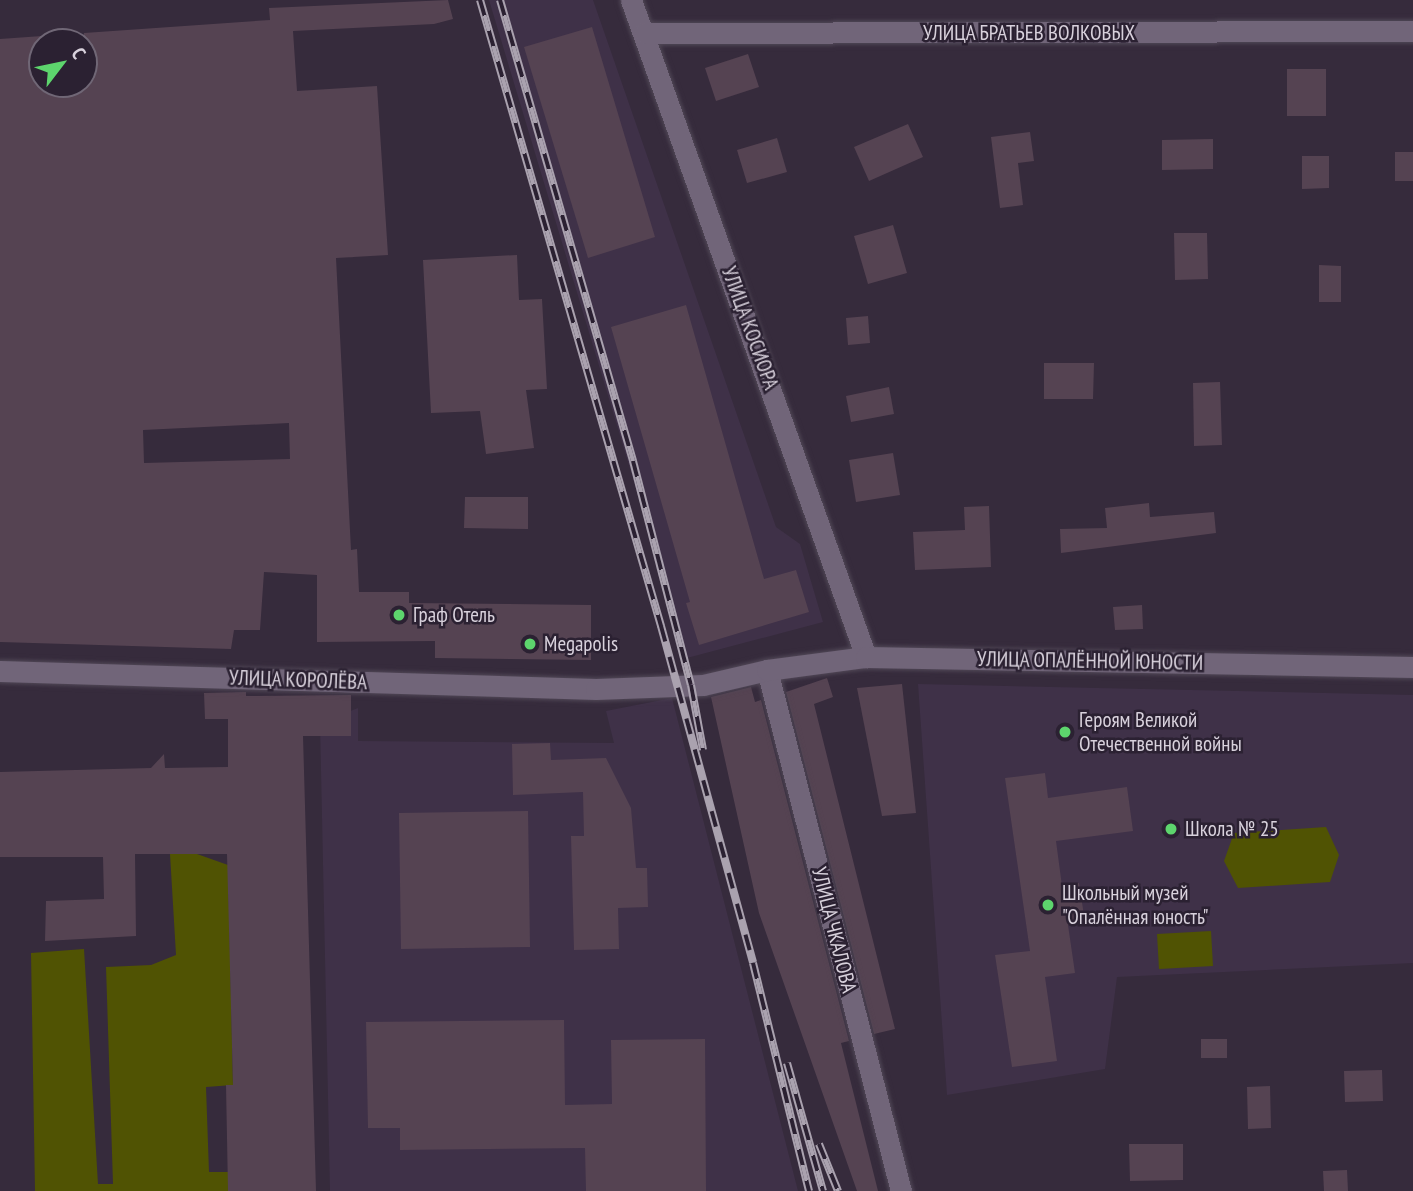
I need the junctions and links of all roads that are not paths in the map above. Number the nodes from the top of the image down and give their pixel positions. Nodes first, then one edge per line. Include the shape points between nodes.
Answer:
1 (631, 0) edge
2 (1413, 31) edge
3 (645, 33) junction
4 (866, 657) junction
5 (1413, 667) edge
6 (768, 670) junction
7 (0, 671) edge
8 (901, 1191) edge

1 - 3 street, УЛИЦА КОСИОРА
2 - 3 street, УЛИЦА БРАТЬЕВ ВОЛКОВЫХ
3 - 4 street, УЛИЦА КОСИОРА
4 - 5 street, УЛИЦА ОПАЛЁННОЙ ЮНОСТИ
4 - 6 street, УЛИЦА ОПАЛЁННОЙ ЮНОСТИ
6 - 7 street, УЛИЦА КОРОЛЁВА via 703,685 596,689
6 - 8 street, УЛИЦА ЧКАЛОВА

